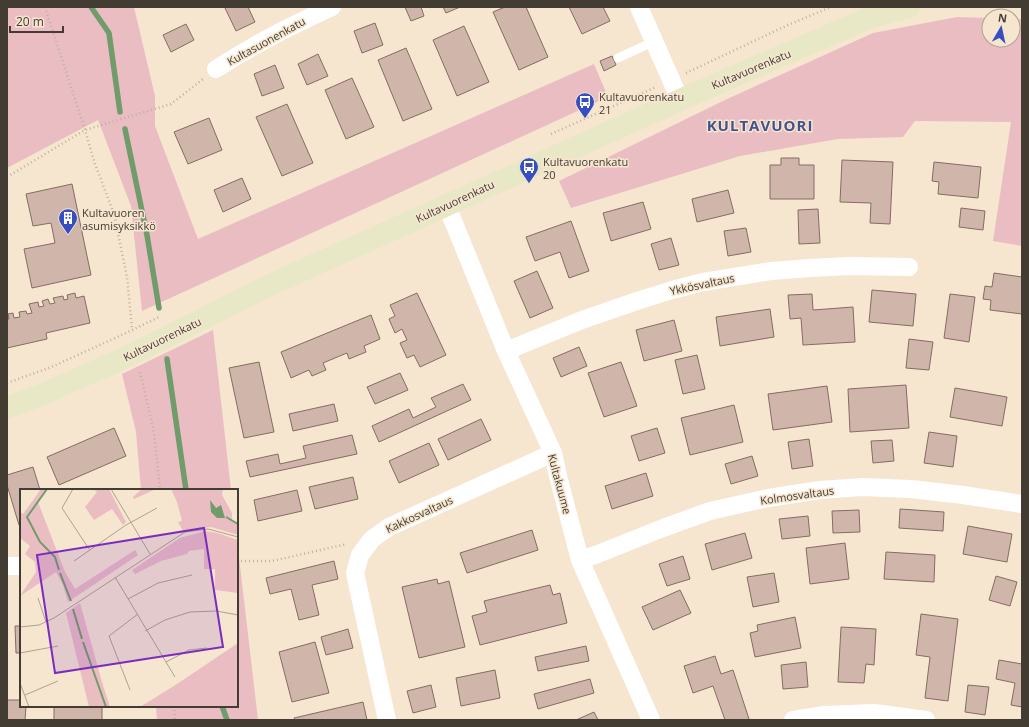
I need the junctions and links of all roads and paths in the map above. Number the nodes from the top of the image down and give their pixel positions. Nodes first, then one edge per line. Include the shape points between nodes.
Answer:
1 (45, 7) edge
2 (639, 7) edge
3 (909, 7) edge
4 (321, 9) edge
5 (655, 42) junction
6 (618, 58) dead end
7 (216, 69) joint
8 (680, 100) junction
9 (85, 130) junction
10 (7, 177) edge
11 (446, 206) junction
12 (909, 267) dead end
13 (132, 329) dead end
14 (506, 351) junction
15 (140, 370) dead end
16 (7, 408) edge
17 (553, 453) junction
18 (160, 489) edge
19 (1022, 504) edge
20 (372, 538) junction
21 (580, 560) junction
22 (238, 561) edge
23 (7, 566) edge
24 (20, 566) edge
25 (174, 707) edge
26 (175, 720) edge
27 (387, 720) edge
28 (651, 720) edge
29 (793, 720) edge
30 (926, 720) edge

1 - 9 path
2 - 5 street
3 - 8 street, Kultavuorenkatu via 871,17
4 - 7 street, Kultasuonenkatu
5 - 6 lane
5 - 8 street
7 - 9 path via 171,104
8 - 11 street, Kultavuorenkatu
9 - 10 path
9 - 13 path via 114,214 127,277
11 - 14 street, Kultakuume
11 - 16 street, Kultavuorenkatu via 270,285 133,354
12 - 14 street, Ykkösvaltaus via 849,266 778,270 702,282 582,320
14 - 17 street, Kultakuume
15 - 18 path via 154,432
17 - 20 street, Kakkosvaltaus via 389,527
17 - 21 street, Kultakuume
19 - 21 street, Kolmosvaltaus via 911,489 862,487 820,490 710,511
20 - 22 path via 272,561
20 - 27 street, Kakkosvaltaus via 360,554 355,573
21 - 28 street, Kultakuume
23 - 24 street
25 - 26 path
29 - 30 street via 824,715 874,713

